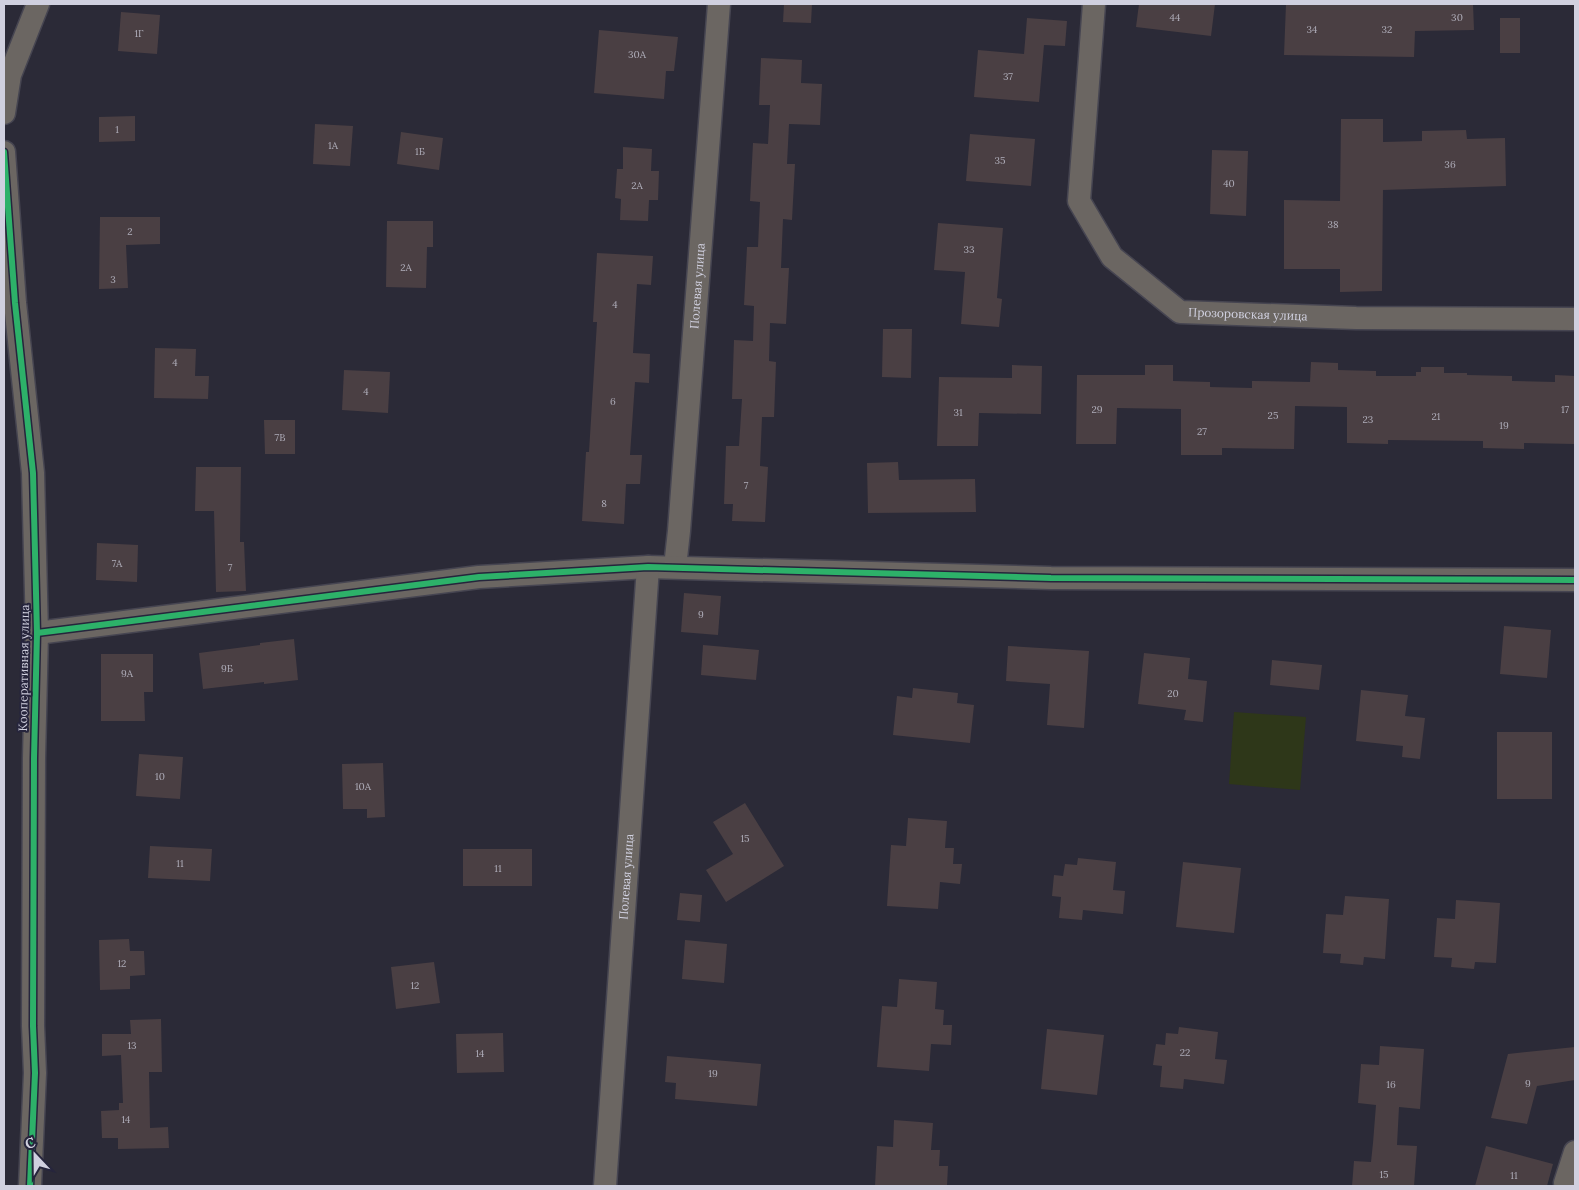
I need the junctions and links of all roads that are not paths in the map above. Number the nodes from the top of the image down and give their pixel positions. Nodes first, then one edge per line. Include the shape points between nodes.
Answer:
1 (38, 4) edge
2 (719, 4) edge
3 (1094, 4) edge
4 (4, 113) edge
5 (4, 152) edge
6 (1575, 319) edge
7 (648, 567) junction
8 (675, 567) junction
9 (1575, 580) edge
10 (37, 634) junction
11 (1575, 1152) edge
12 (1566, 1183) dead end
13 (30, 1186) edge
14 (605, 1186) edge

1 - 4 street via 10,75
2 - 8 street, Полевая улица
3 - 6 street, Прозоровская улица via 1079,201 1112,257 1180,312 1356,318
5 - 10 street, Кооперативная улица via 32,474
7 - 8 street
7 - 10 street via 479,577
7 - 14 street, Полевая улица
8 - 9 street via 1051,578
10 - 13 street, Кооперативная улица via 35,1072
11 - 12 street

